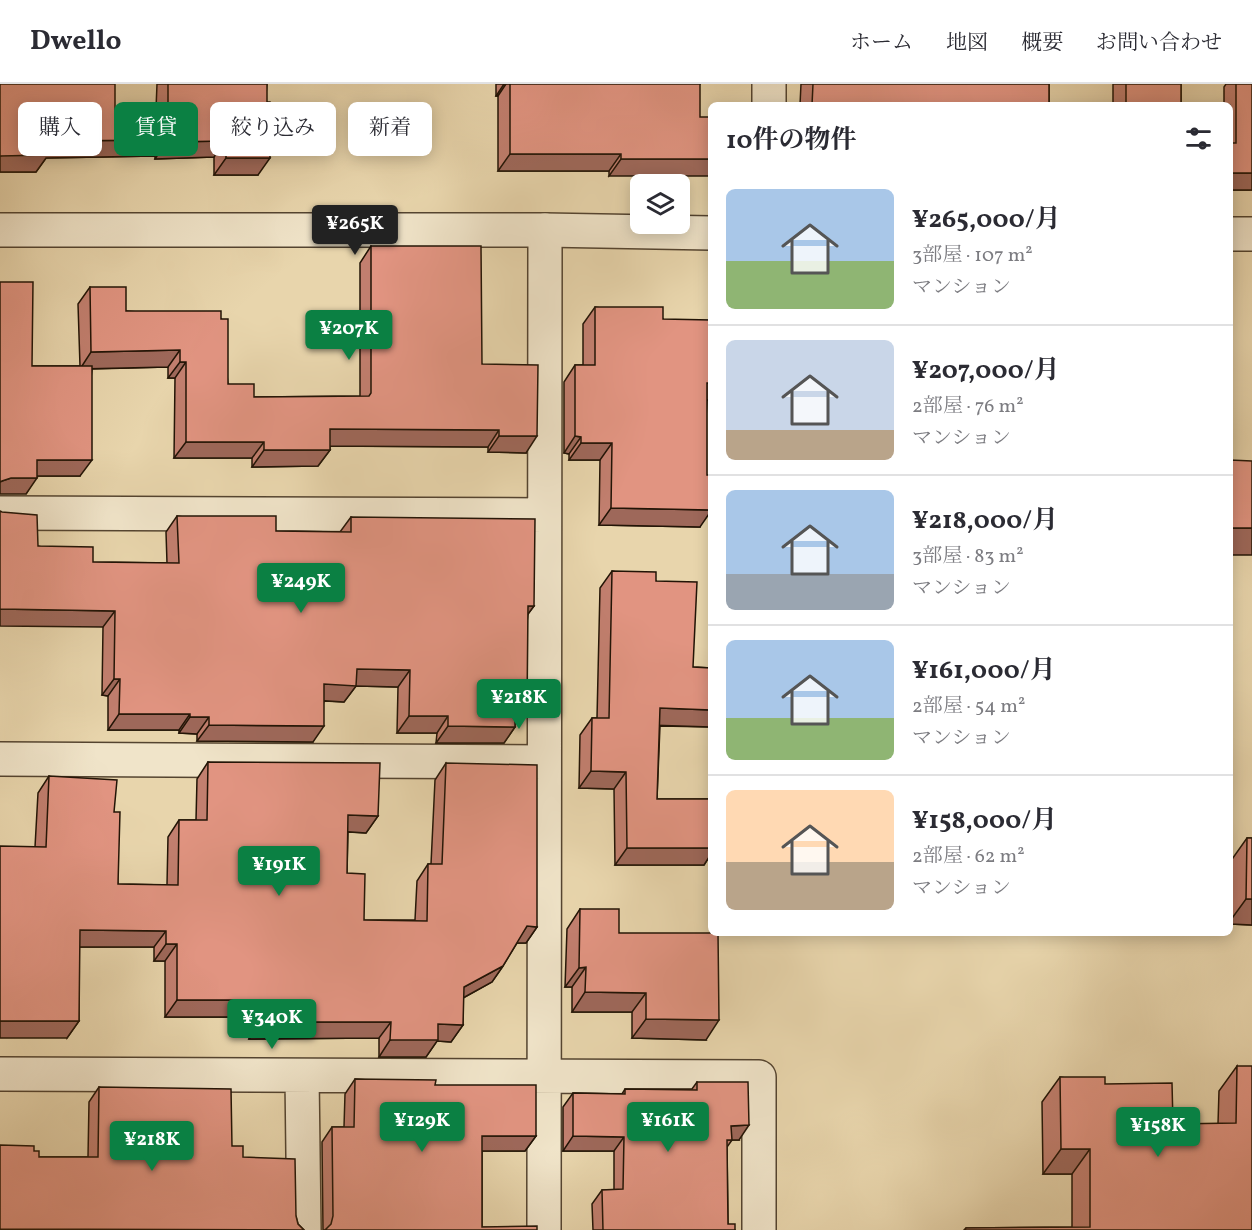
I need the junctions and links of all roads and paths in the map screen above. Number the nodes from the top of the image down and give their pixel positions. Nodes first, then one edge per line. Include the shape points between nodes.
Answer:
1 (769, 84) edge
2 (769, 102) edge
3 (0, 230) edge
4 (545, 230) junction
5 (708, 233) edge
6 (1233, 234) edge
7 (1252, 234) edge
8 (0, 513) edge
9 (544, 515) junction
10 (0, 759) edge
11 (544, 762) junction
12 (0, 1074) edge
13 (544, 1075) junction
14 (302, 1076) junction
15 (304, 1230) edge
16 (544, 1230) edge
17 (759, 1230) edge

1 - 2 street
3 - 4 street
4 - 5 street
4 - 9 street
6 - 7 street
8 - 9 street
9 - 11 street
10 - 11 street
11 - 13 street
12 - 14 street
13 - 14 street
13 - 16 street
13 - 17 street via 759,1077
14 - 15 street

